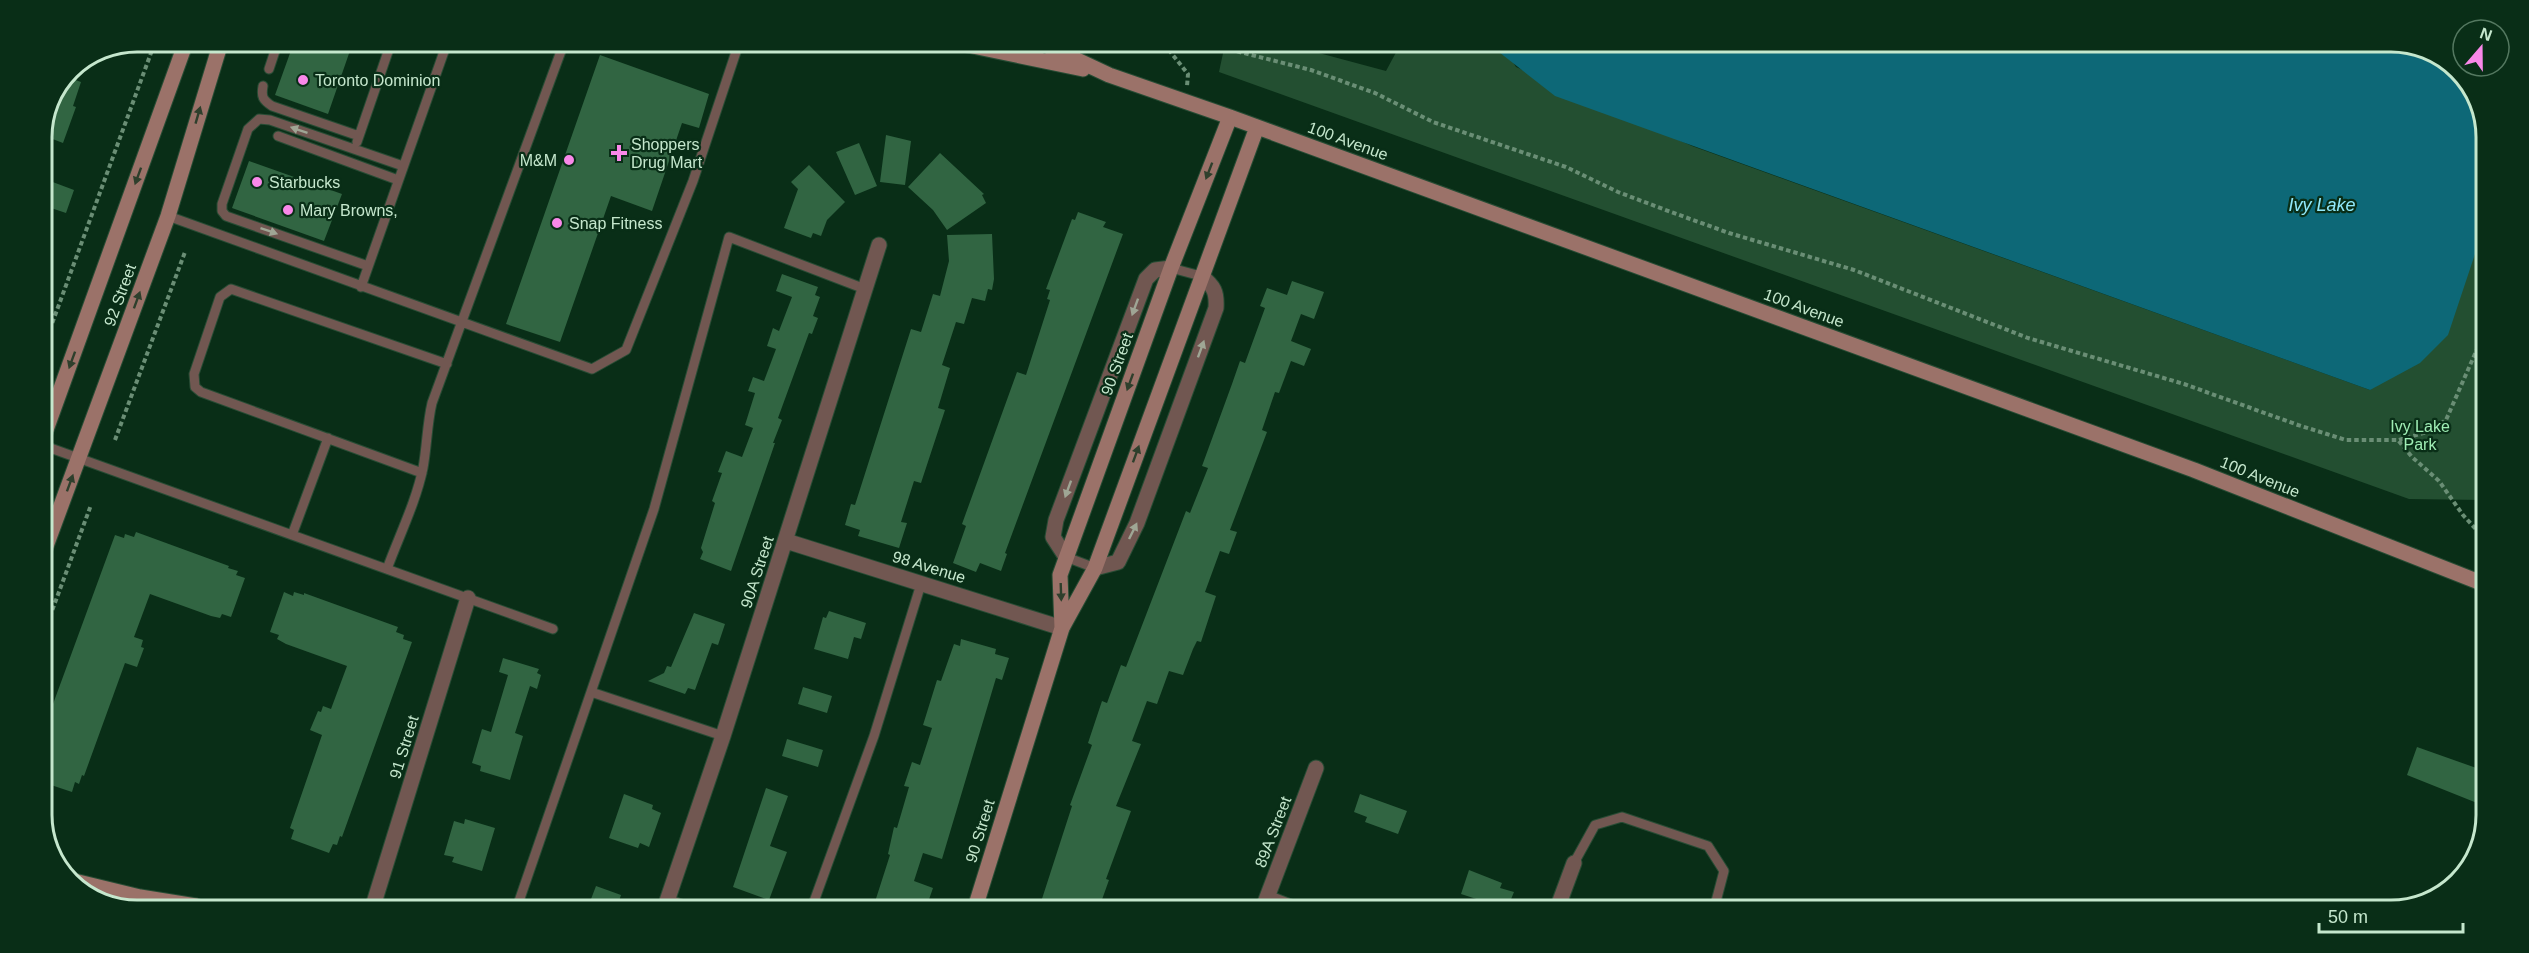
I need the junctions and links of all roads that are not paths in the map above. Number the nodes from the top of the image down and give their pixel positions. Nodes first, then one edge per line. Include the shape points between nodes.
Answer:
1 (182, 52) edge
2 (218, 52) edge
3 (275, 52) edge
4 (388, 52) edge
5 (444, 52) edge
6 (561, 52) edge
7 (736, 52) edge
8 (1001, 52) edge
9 (1060, 52) edge
10 (269, 69) dead end
11 (1109, 75) junction
12 (263, 86) dead end
13 (1230, 117) junction
14 (1257, 127) junction
15 (278, 136) dead end
16 (359, 136) junction
17 (354, 149) junction
18 (403, 166) junction
19 (398, 180) junction
20 (168, 216) junction
21 (879, 245) dead end
22 (368, 266) junction
23 (1171, 268) junction
24 (1200, 276) junction
25 (361, 287) junction
26 (865, 290) junction
27 (462, 324) junction
28 (447, 364) junction
29 (52, 414) edge
30 (328, 438) junction
31 (52, 447) edge
32 (79, 458) junction
33 (422, 473) junction
34 (53, 529) edge
35 (292, 535) junction
36 (786, 542) junction
37 (1066, 557) junction
38 (1095, 568) junction
39 (387, 569) junction
40 (2476, 581) edge
41 (921, 584) junction
42 (468, 598) junction
43 (1062, 628) junction
44 (553, 629) dead end
45 (591, 692) junction
46 (723, 736) junction
47 (1317, 768) dead end
48 (1574, 863) joint
49 (88, 884) edge
50 (158, 900) edge
51 (376, 900) edge
52 (519, 900) edge
53 (667, 900) edge
54 (815, 900) edge
55 (977, 900) edge
56 (1266, 900) edge
57 (1560, 900) edge
58 (1716, 900) edge

1 -> 29 main road, 92 Street
20 -> 2 main road, 92 Street
3 - 10 lane
4 - 16 lane
5 - 18 lane
6 - 27 lane
7 - 27 lane via 693,182 626,350 592,369
8 - 11 main road, 100 Avenue
9 - 11 main road, 100 Avenue
11 - 13 main road, 100 Avenue
12 - 16 lane via 261,95 272,106
13 - 14 main road, 100 Avenue
13 -> 23 main road, 90 Street
14 - 24 main road, 90 Street
14 - 40 main road, 100 Avenue via 2194,470
15 - 19 lane
16 - 17 lane
17 - 18 lane
17 -> 22 lane via 259,119 248,129 222,211 226,216
18 - 19 lane
19 - 22 lane
20 - 25 lane
32 -> 20 main road, 92 Street
21 - 26 street, 90A Street
22 - 25 lane
23 - 24 lane
23 -> 37 main road, 90 Street
23 -> 37 street via 1155,270 1146,279 1056,520 1053,537
38 -> 24 main road, 90 Street
38 -> 24 street via 1118,562 1137,523 1216,308 1217,295
25 - 27 lane
26 - 36 street, 90A Street
26 - 45 lane via 729,237 654,509
27 - 28 lane
28 - 30 lane via 238,290 224,292 194,374 195,387
28 - 33 lane via 428,419
30 - 33 lane
30 - 35 lane
31 - 32 lane
34 -> 32 main road, 92 Street
32 - 35 lane
33 - 39 lane
35 - 39 lane
36 - 41 street, 98 Avenue
36 - 46 street, 90A Street
37 - 38 lane
37 -> 43 main road, 90 Street via 1060,575
38 - 43 main road, 90 Street
39 - 42 lane
41 - 43 street, 98 Avenue
41 - 54 lane via 874,736
42 - 44 lane
42 - 51 street, 91 Street
43 - 55 main road, 90 Street
45 - 46 lane
45 - 52 lane
46 - 53 street, 90A Street
47 - 56 street, 89A Street
48 - 57 street
48 - 58 lane via 1595,825 1622,817 1708,846 1724,870
49 - 50 main road

